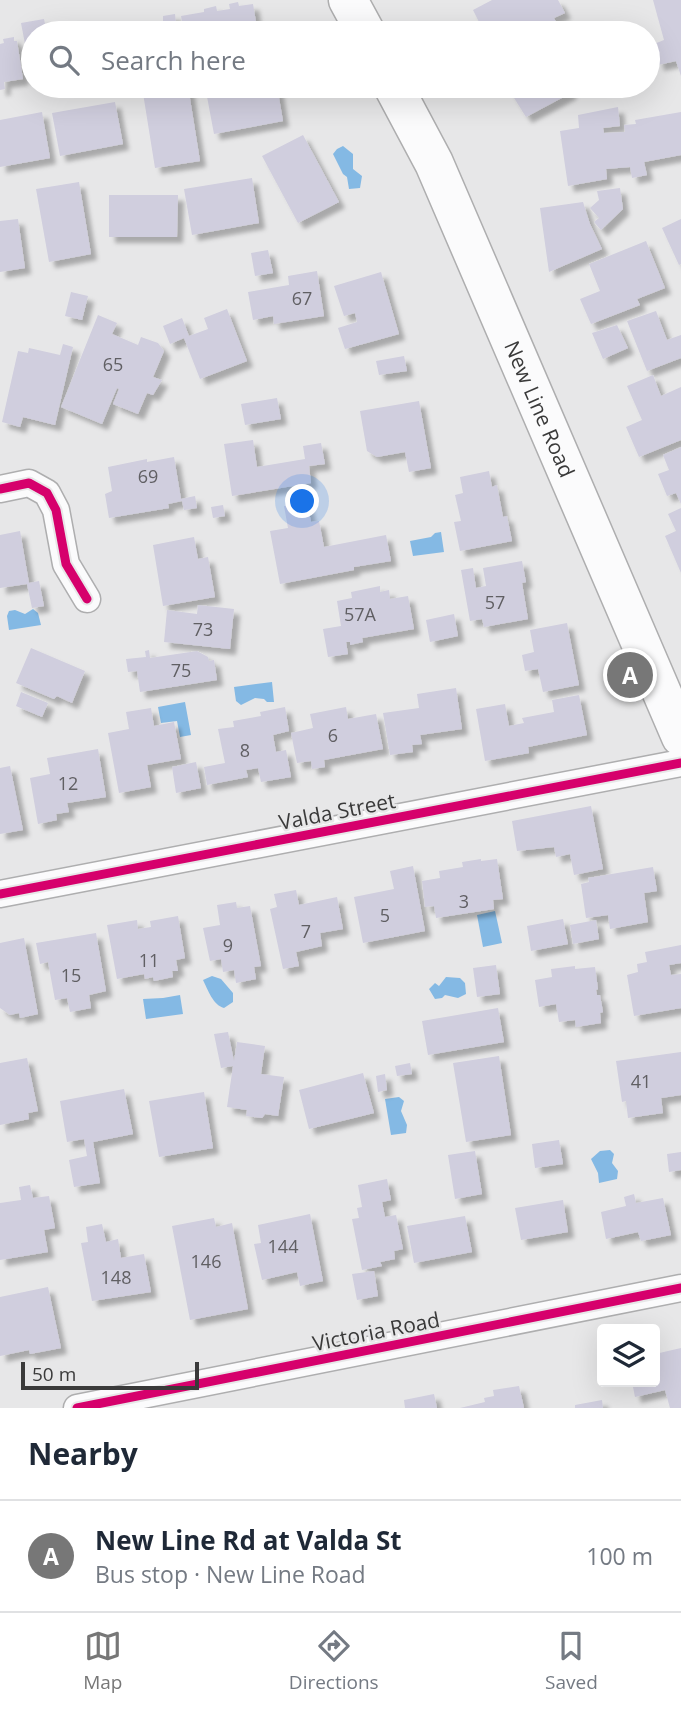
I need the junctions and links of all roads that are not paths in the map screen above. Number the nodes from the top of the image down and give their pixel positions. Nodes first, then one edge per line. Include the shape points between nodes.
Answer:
1 (348, 0) edge
2 (359, 21) edge
3 (399, 98) edge
4 (0, 489) edge
5 (87, 599) dead end
6 (681, 737) edge
7 (681, 763) edge
8 (0, 894) edge
9 (681, 1287) edge
10 (77, 1408) edge

1 - 2 main road
3 - 6 main road, New Line Road via 434,163
4 - 5 street via 29,483 47,493 56,510 66,565
7 - 8 street, Valda Street
9 - 10 street, Victoria Road

